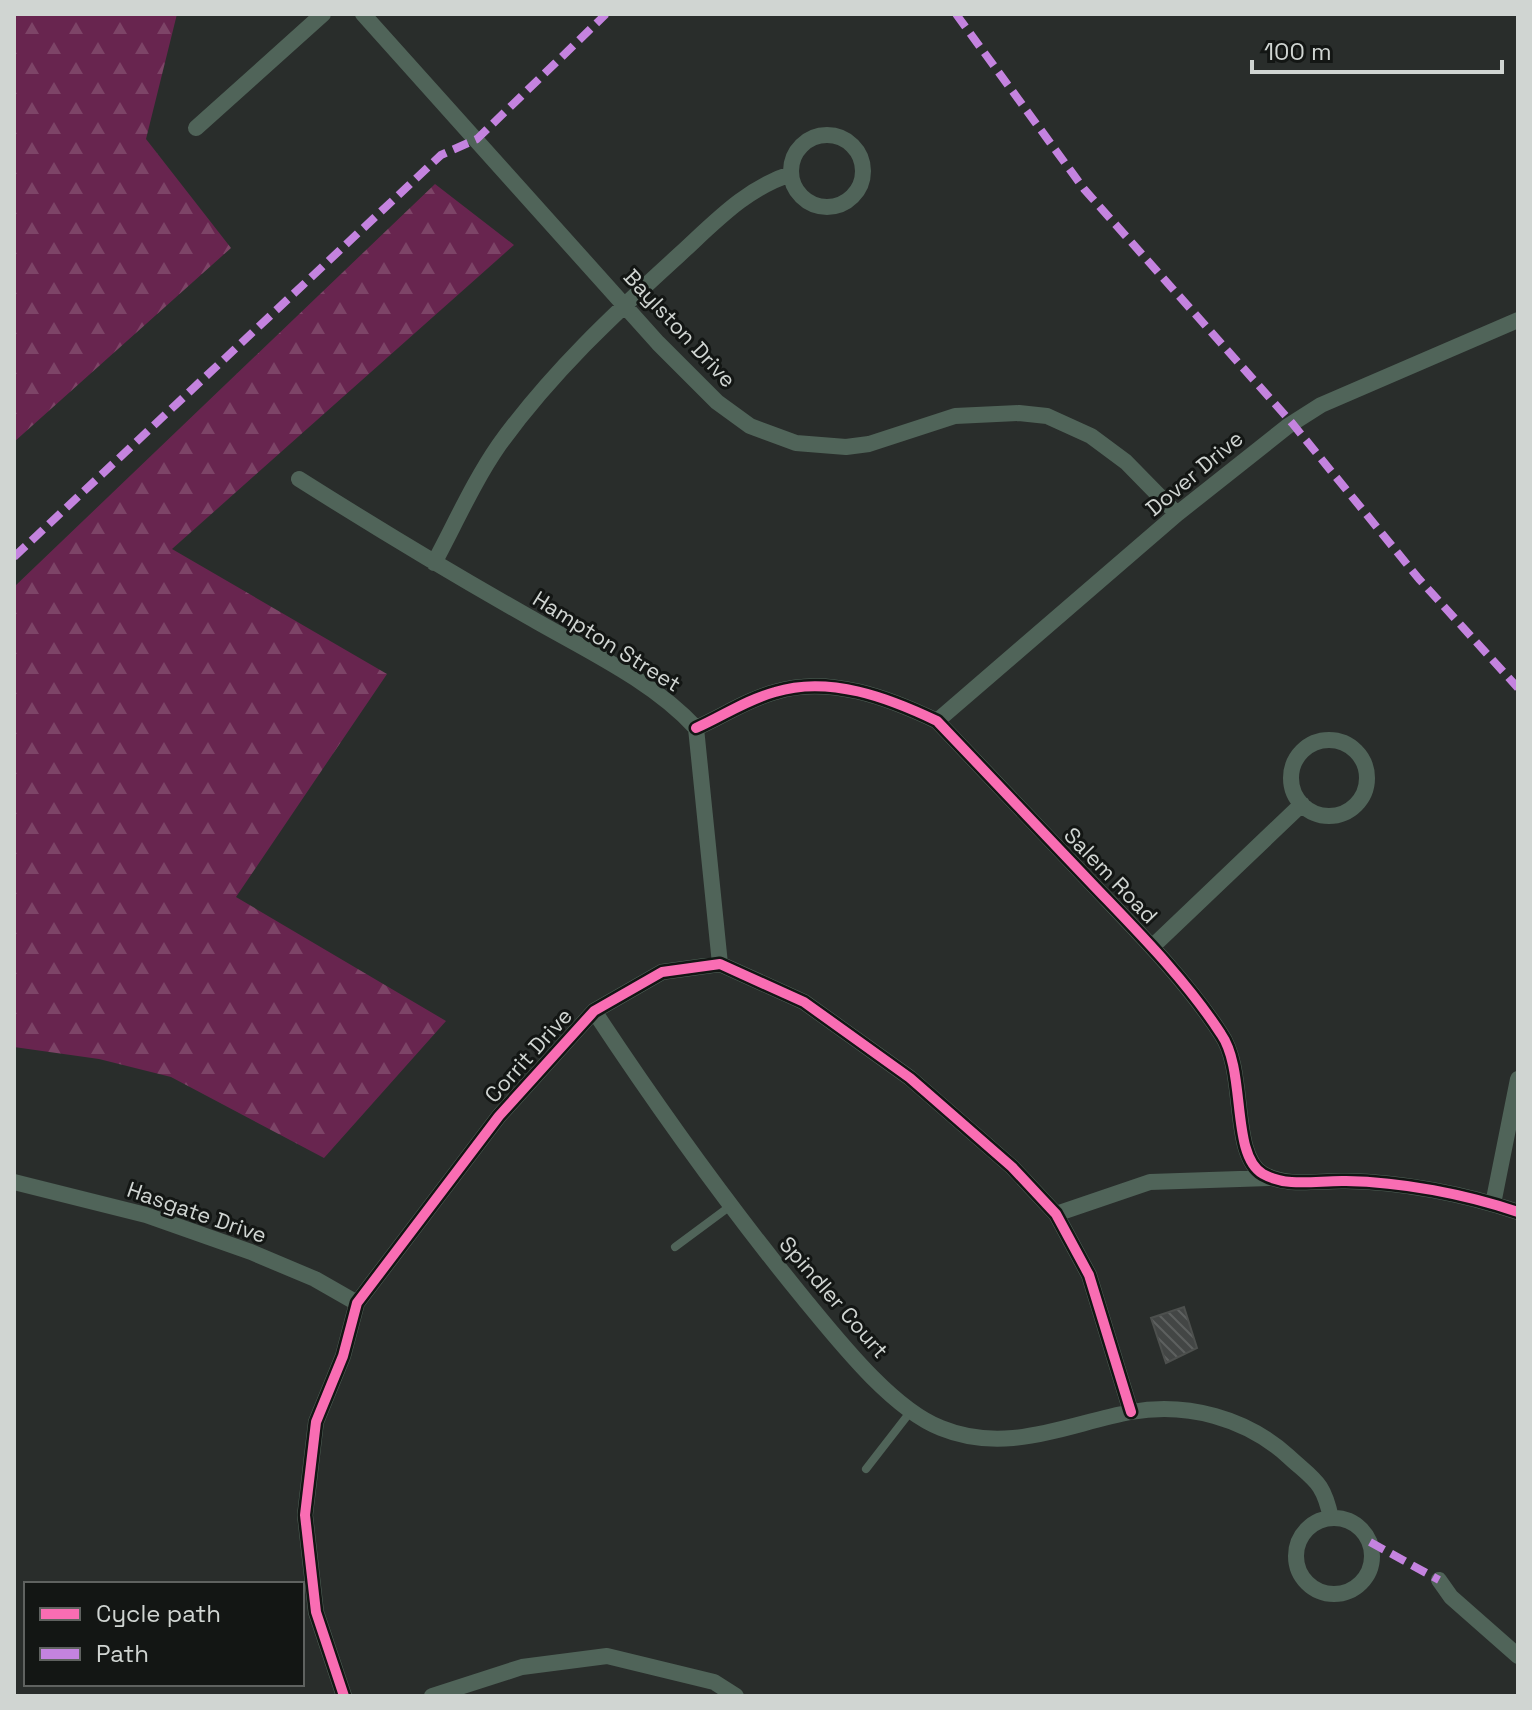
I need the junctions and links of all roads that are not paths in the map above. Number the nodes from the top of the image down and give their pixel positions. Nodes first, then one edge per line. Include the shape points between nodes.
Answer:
1 (323, 14) edge
2 (363, 14) edge
3 (196, 128) dead end
4 (791, 174) junction
5 (626, 303) junction
6 (1518, 320) edge
7 (299, 479) dead end
8 (1177, 514) junction
9 (434, 563) junction
10 (937, 721) junction
11 (696, 728) junction
12 (1302, 804) junction
13 (1152, 947) junction
14 (720, 964) junction
15 (594, 1011) junction
16 (1518, 1079) edge
17 (1271, 1178) junction
18 (14, 1182) edge
19 (1493, 1204) junction
20 (729, 1207) junction
21 (1518, 1212) edge
22 (1056, 1214) junction
23 (675, 1247) dead end
24 (357, 1303) junction
25 (912, 1410) junction
26 (1131, 1412) junction
27 (866, 1469) dead end
28 (1331, 1518) junction
29 (1439, 1580) dead end
30 (1518, 1656) edge
31 (344, 1696) edge
32 (432, 1696) edge
33 (736, 1696) edge

1 - 3 street
2 - 5 street, Baylston Drive
4 - 4 street via 811,203 835,206 855,193 863,171 856,149 825,135 804,143
4 - 5 street via 771,180 734,205
5 - 8 street, Baylston Drive via 717,402 772,436 846,447 955,416 1047,416 1103,444
5 - 9 street via 545,384 497,448
6 - 8 street, Dover Drive via 1321,405
7 - 9 street, Hampton Street
8 - 10 street, Dover Drive
9 - 11 street, Hampton Street via 594,655
10 - 11 street, Salem Road via 862,692 819,687 778,690
10 - 13 street, Salem Road
11 - 14 street
12 - 12 street via 1323,815 1346,812 1356,804 1367,771 1355,750 1332,740 1307,747 1291,781
12 - 13 street
13 - 17 street, Salem Road via 1224,1037 1239,1084 1248,1161
14 - 15 street, Corrit Drive via 662,972
14 - 22 street via 804,1002 910,1078 1012,1167
15 - 20 street, Spindler Court
15 - 24 street, Corrit Drive via 499,1116
16 - 19 street
17 - 19 street via 1347,1180
17 - 22 street via 1150,1182
18 - 24 street, Hasgate Drive via 146,1215 315,1279
19 - 21 street
20 - 23 lane
20 - 25 street, Spindler Court via 852,1358
22 - 26 street via 1089,1275
24 - 31 street, Corrit Drive via 343,1356 316,1422 305,1515 316,1612
25 - 26 street, Spindler Court via 941,1428 1001,1440 1052,1434
25 - 27 lane
26 - 28 street, Spindler Court via 1177,1409 1221,1417 1264,1434 1325,1490
28 - 28 street via 1355,1524 1370,1542 1365,1578 1345,1593 1320,1591 1302,1575 1297,1551 1308,1529
29 - 30 street
32 - 33 street via 522,1667 607,1656 714,1682

